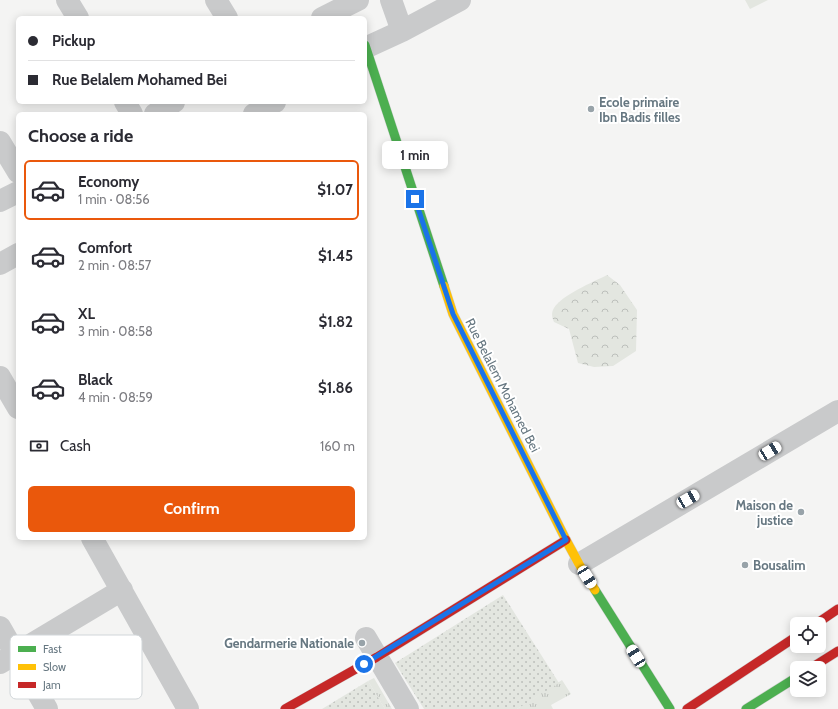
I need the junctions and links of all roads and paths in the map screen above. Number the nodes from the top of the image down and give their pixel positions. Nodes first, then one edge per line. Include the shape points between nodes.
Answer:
1 (67, 0) edge
2 (216, 0) edge
3 (391, 0) edge
4 (460, 0) edge
5 (353, 5) edge
6 (77, 16) edge
7 (226, 16) edge
8 (327, 16) edge
9 (402, 31) junction
10 (367, 46) edge
11 (367, 53) edge
12 (171, 104) edge
13 (272, 104) edge
14 (157, 112) edge
15 (258, 112) edge
16 (0, 142) edge
17 (16, 169) edge
18 (16, 193) edge
19 (0, 201) edge
20 (16, 255) edge
21 (0, 264) edge
22 (0, 377) edge
23 (16, 405) edge
24 (838, 411) edge
25 (93, 540) edge
26 (566, 540) junction
27 (579, 564) junction
28 (122, 590) junction
29 (838, 609) edge
30 (826, 617) edge
31 (0, 627) edge
32 (47, 635) edge
33 (366, 638) dead end
34 (790, 641) edge
35 (838, 650) edge
36 (377, 657) junction
37 (8, 658) edge
38 (821, 661) edge
39 (790, 681) edge
40 (39, 699) edge
41 (47, 709) edge
42 (188, 709) edge
43 (285, 709) edge
44 (408, 709) edge
45 (670, 709) edge
46 (688, 709) edge
47 (746, 709) edge

1 - 6 street
2 - 7 street
3 - 9 street
4 - 9 street
5 - 8 street
9 - 10 street
11 - 26 street, Rue Belalem Mohamed Bei via 453,314
12 - 14 street
13 - 15 street
16 - 17 street
18 - 19 street
20 - 21 street
22 - 23 street
24 - 27 street
25 - 28 street
26 - 27 street, Rue Belalem Mohamed Bei
26 - 36 street
27 - 45 street, Rue Belalem Mohamed Bei
28 - 32 street
28 - 42 street
29 - 30 street
31 - 37 street
33 - 36 street
34 - 46 street
35 - 38 street
36 - 43 street
36 - 44 street
39 - 47 street
40 - 41 street

